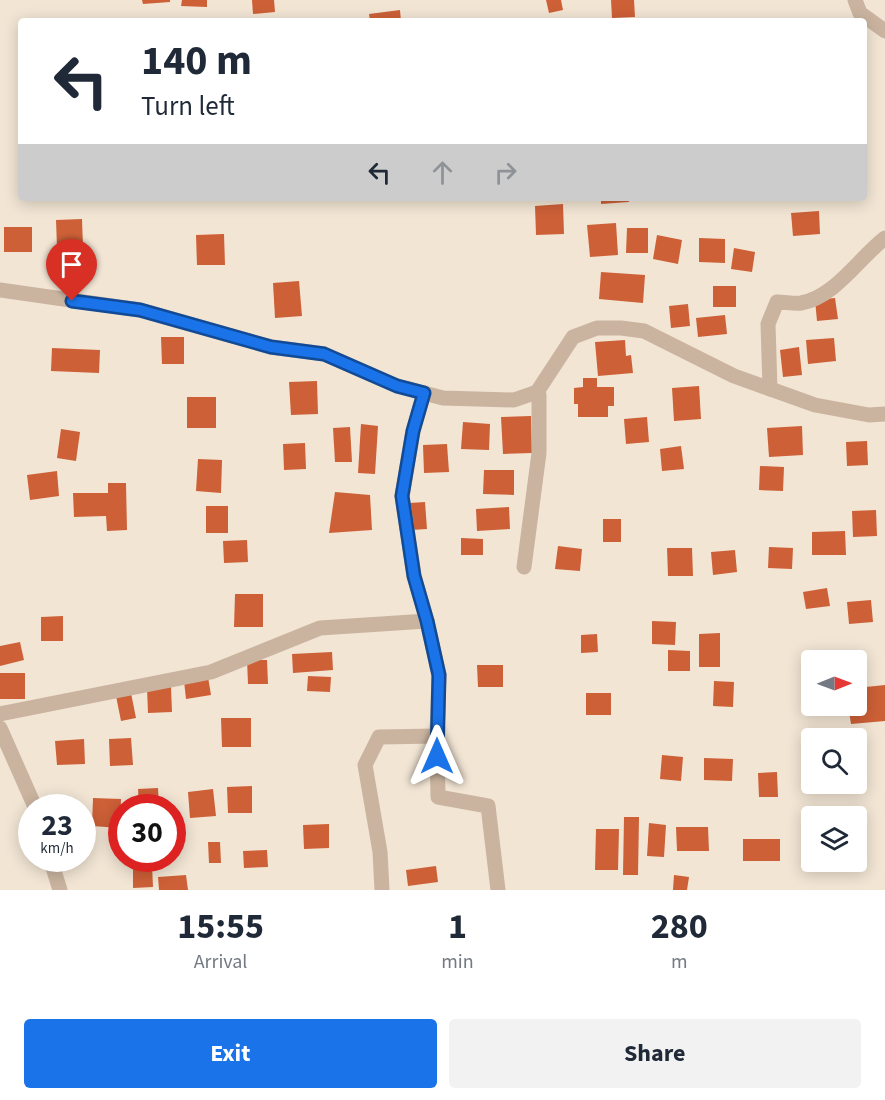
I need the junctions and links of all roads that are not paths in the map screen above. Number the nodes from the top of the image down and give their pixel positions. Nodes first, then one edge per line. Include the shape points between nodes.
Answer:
1 (855, 0) edge
2 (867, 18) edge
3 (867, 18) edge
4 (885, 31) edge
5 (885, 238) edge
6 (0, 290) edge
7 (770, 389) junction
8 (537, 392) junction
9 (424, 393) junction
10 (885, 414) edge
11 (524, 567) dead end
12 (427, 621) junction
13 (0, 714) edge
14 (0, 728) edge
15 (437, 736) junction
16 (29, 794) edge
17 (54, 872) edge
18 (60, 890) edge
19 (382, 890) edge
20 (498, 890) edge

1 - 2 street via 860,13
3 - 4 street
5 - 7 street via 818,297 800,303 777,302 768,324
6 - 9 street via 140,310 271,347 324,354 397,386
7 - 8 street via 734,376 644,331 621,327 597,328 573,337
7 - 10 street via 815,405
8 - 9 street via 514,400 443,398
8 - 11 street via 539,453
9 - 12 street via 402,496 414,576
12 - 13 street via 320,628 211,672
12 - 15 street via 439,675
14 - 16 street
15 - 19 street via 379,737 365,765 380,852
15 - 20 street via 438,797 488,806
17 - 18 street

